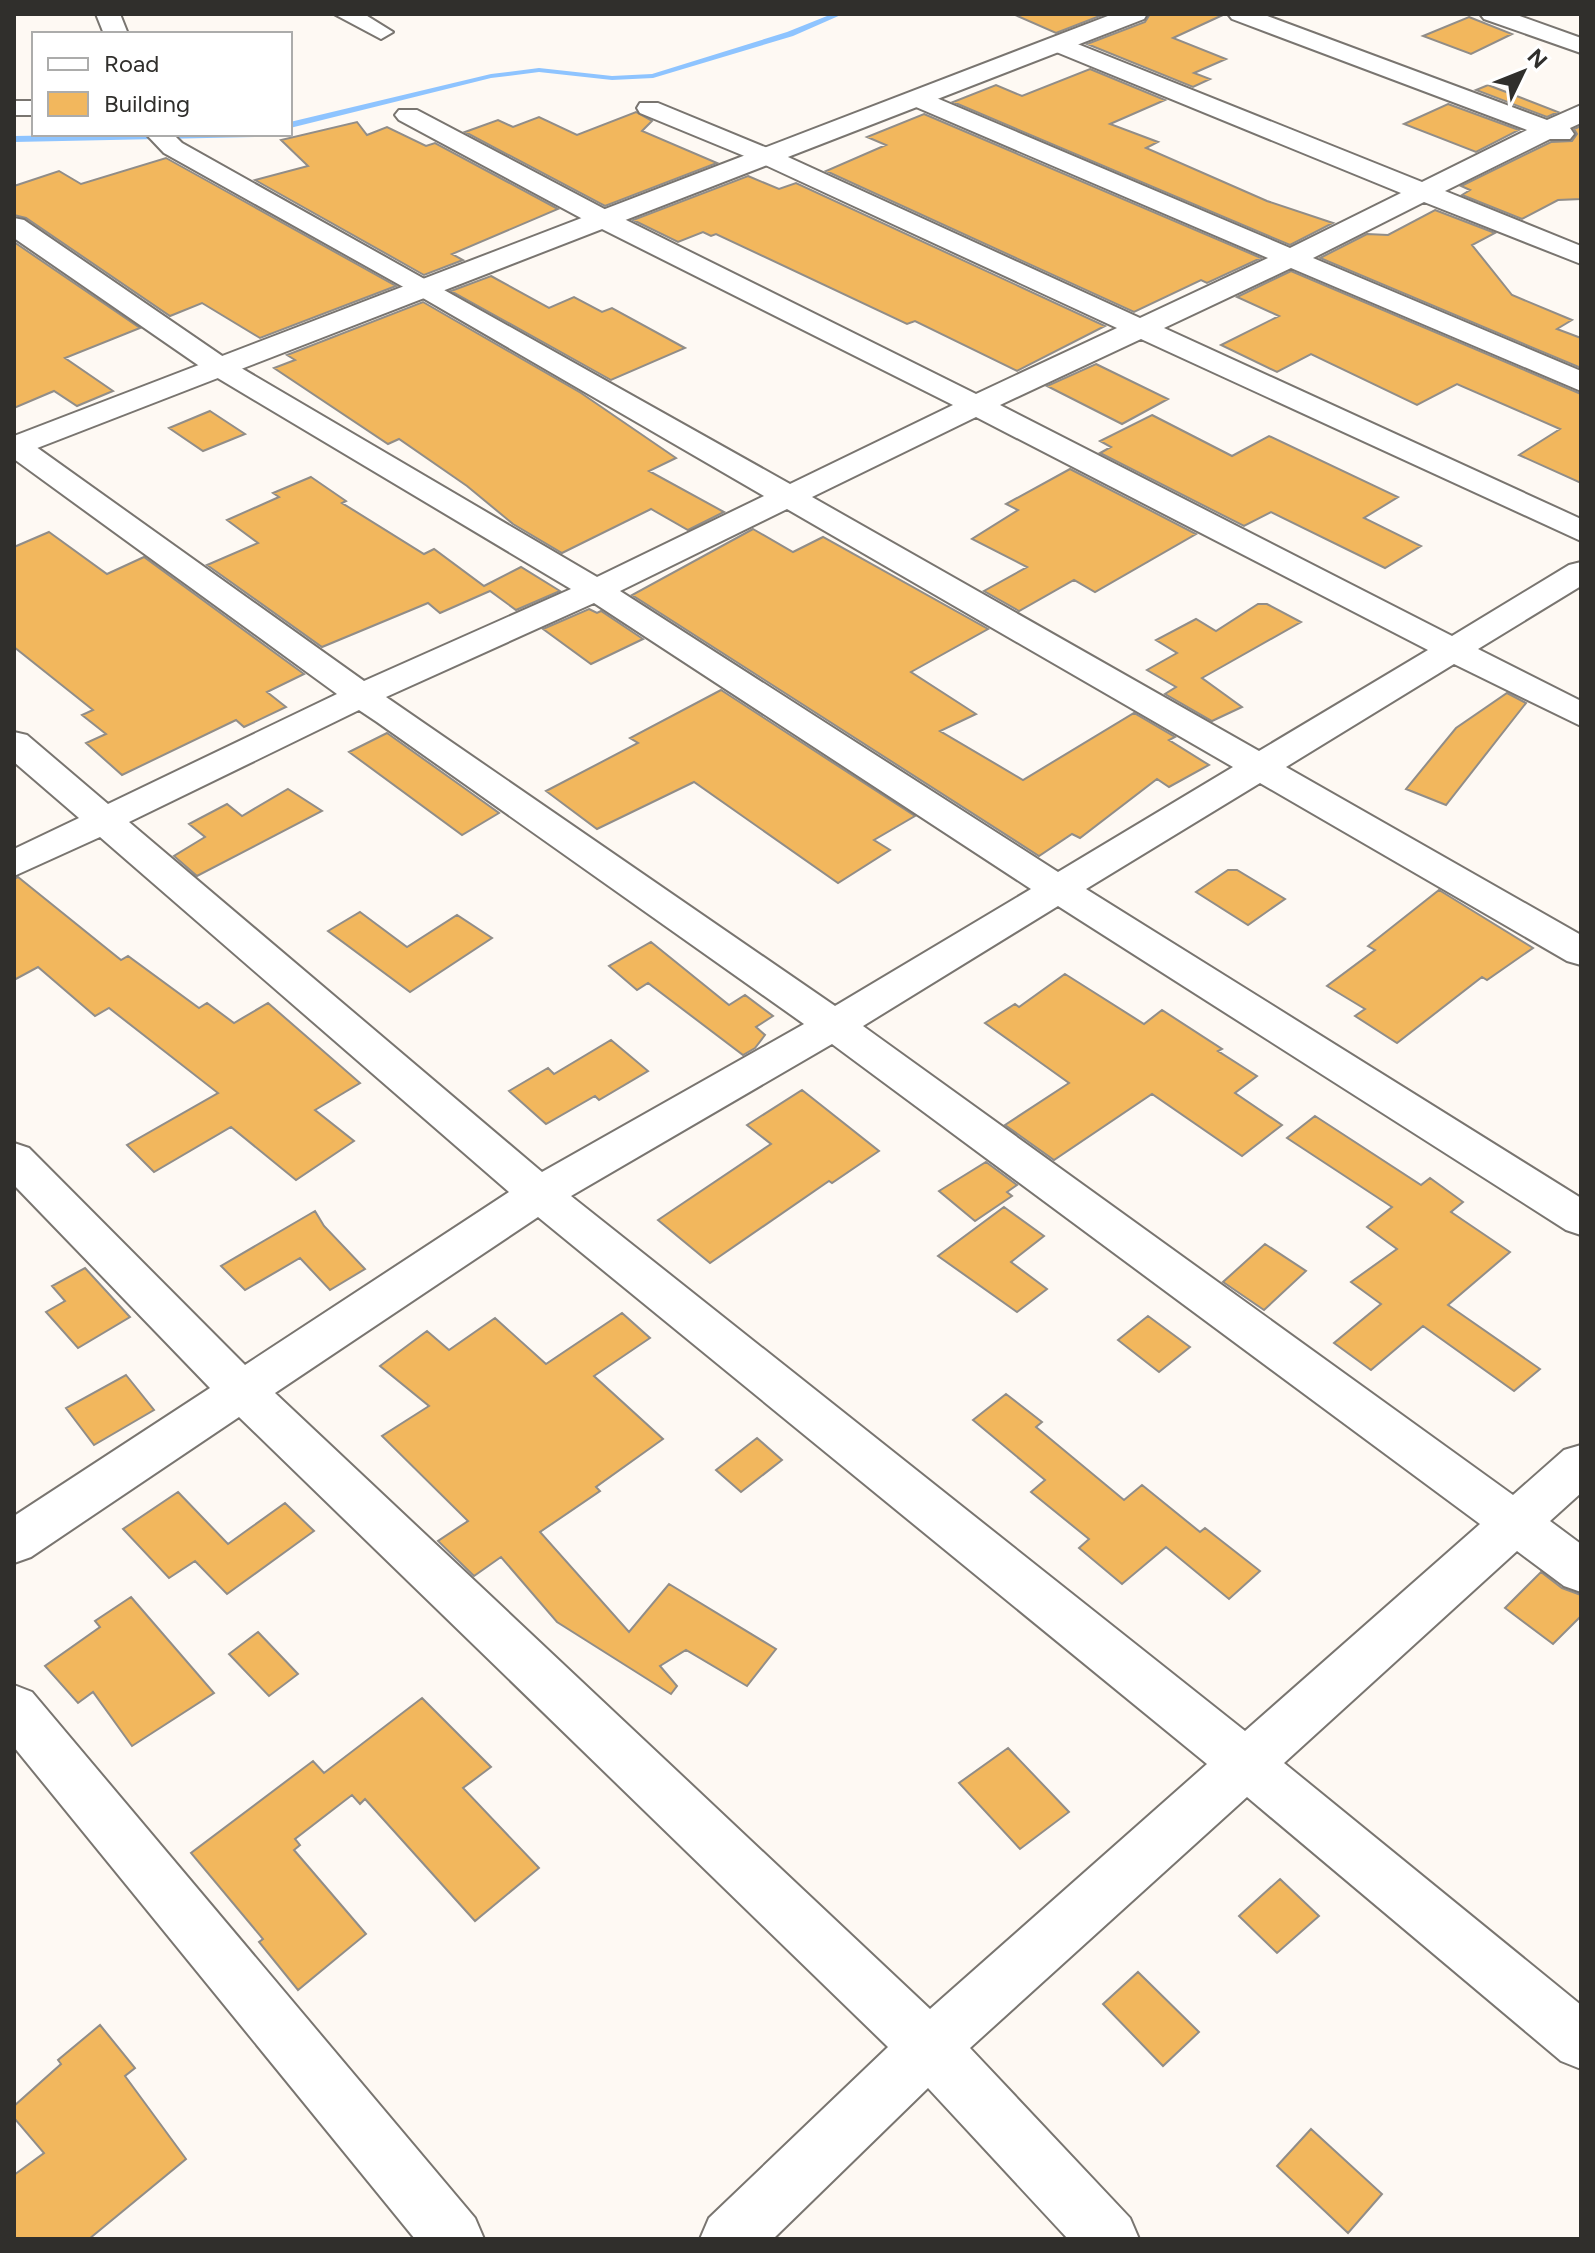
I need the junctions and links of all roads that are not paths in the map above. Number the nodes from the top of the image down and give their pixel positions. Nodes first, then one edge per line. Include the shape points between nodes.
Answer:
1 (346, 14) edge
2 (1135, 14) edge
3 (1240, 14) edge
4 (1492, 14) edge
5 (381, 32) dead end
6 (1057, 44) junction
7 (1581, 46) edge
8 (918, 99) junction
9 (649, 108) dead end
10 (1581, 113) edge
11 (408, 115) dead end
12 (1547, 128) junction
13 (166, 141) edge
14 (1581, 142) edge
15 (768, 157) junction
16 (1426, 192) junction
17 (603, 219) junction
18 (14, 226) edge
19 (1581, 256) edge
20 (1287, 260) junction
21 (426, 288) junction
22 (1144, 328) junction
23 (221, 368) junction
24 (1581, 382) edge
25 (976, 405) junction
26 (14, 446) edge
27 (789, 496) junction
28 (1581, 531) edge
29 (1581, 572) edge
30 (596, 590) junction
31 (1455, 650) junction
32 (364, 694) junction
33 (1581, 715) edge
34 (14, 743) edge
35 (1260, 767) junction
36 (104, 819) junction
37 (14, 864) edge
38 (1058, 889) junction
39 (1581, 952) edge
40 (834, 1025) junction
41 (14, 1159) edge
42 (539, 1194) junction
43 (1581, 1219) edge
44 (243, 1392) junction
45 (1581, 1464) edge
46 (1516, 1525) junction
47 (14, 1542) edge
48 (1581, 1571) edge
49 (14, 1708) edge
50 (1245, 1763) junction
51 (1581, 2041) edge
52 (929, 2047) junction
53 (454, 2239) edge
54 (730, 2239) edge
55 (1109, 2239) edge

1 - 5 street
2 - 6 street
3 - 12 street
4 - 7 street
6 - 8 street
6 - 16 street
8 - 15 street
8 - 20 street
9 - 15 street
10 - 12 street
11 - 17 street
12 - 14 street
12 - 16 street
13 - 21 street
15 - 17 street
15 - 22 street
16 - 19 street
16 - 20 street
17 - 21 street
17 - 25 street
18 - 23 street
20 - 22 street
20 - 24 street
21 - 23 street
21 - 27 street
22 - 25 street
22 - 28 street
23 - 26 street
23 - 30 street
25 - 27 street
25 - 31 street
26 - 32 street
27 - 30 street
27 - 35 street
29 - 31 street
30 - 32 street
30 - 38 street
31 - 33 street
31 - 35 street
32 - 36 street
32 - 40 street
34 - 36 street
35 - 38 street
35 - 39 street
36 - 37 street
36 - 42 street
38 - 40 street
38 - 43 street
40 - 42 street
40 - 46 street
41 - 44 street
42 - 44 street
42 - 50 street
44 - 47 street
44 - 52 street
45 - 46 street
46 - 48 street
46 - 50 street
49 - 53 street
50 - 51 street
50 - 52 street
52 - 54 street
52 - 55 street

